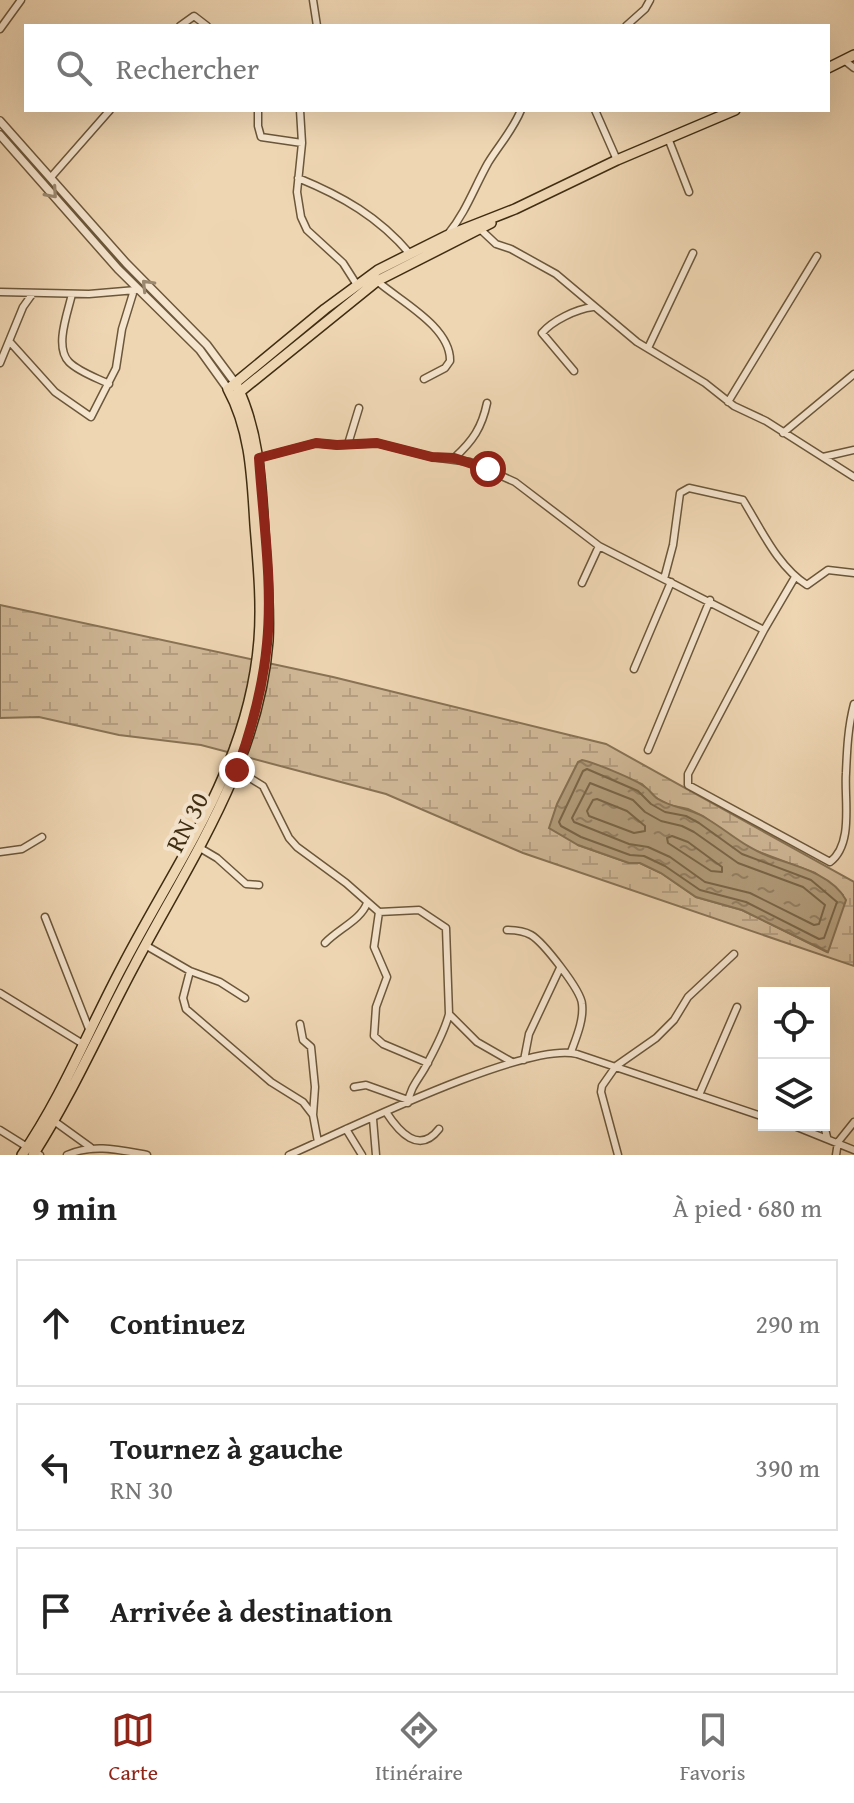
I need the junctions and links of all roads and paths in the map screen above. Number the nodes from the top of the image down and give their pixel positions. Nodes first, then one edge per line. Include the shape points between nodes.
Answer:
1 (21, 0) edge
2 (313, 0) edge
3 (651, 2) edge
4 (183, 24) edge
5 (204, 24) edge
6 (317, 24) edge
7 (628, 24) edge
8 (0, 29) edge
9 (849, 57) edge
10 (830, 67) edge
11 (854, 68) edge
12 (108, 112) edge
13 (258, 112) edge
14 (300, 112) edge
15 (520, 112) edge
16 (596, 112) edge
17 (730, 112) edge
18 (0, 121) edge
19 (0, 135) edge
20 (668, 138) junction
21 (302, 143) junction
22 (0, 144) edge
23 (11, 147) junction
24 (617, 160) junction
25 (52, 176) junction
26 (298, 178) junction
27 (689, 192) dead end
28 (515, 209) junction
29 (480, 229) junction
30 (446, 236) junction
31 (693, 253) dead end
32 (410, 254) junction
33 (817, 256) dead end
34 (377, 281) junction
35 (357, 285) junction
36 (136, 290) junction
37 (0, 292) edge
38 (33, 293) junction
39 (72, 294) junction
40 (582, 297) junction
41 (593, 307) junction
42 (581, 308) junction
43 (10, 342) junction
44 (648, 348) junction
45 (0, 363) edge
46 (574, 371) dead end
47 (854, 374) edge
48 (424, 379) dead end
49 (109, 384) junction
50 (234, 391) junction
51 (728, 402) junction
52 (487, 403) dead end
53 (359, 408) dead end
54 (783, 433) junction
55 (348, 444) junction
56 (854, 450) edge
57 (823, 457) junction
58 (259, 458) junction
59 (454, 458) junction
60 (854, 477) edge
61 (599, 546) junction
62 (852, 574) edge
63 (795, 577) junction
64 (667, 581) junction
65 (582, 583) dead end
66 (710, 600) junction
67 (764, 630) junction
68 (634, 669) dead end
69 (854, 704) edge
70 (648, 750) dead end
71 (237, 770) junction
72 (42, 837) dead end
73 (200, 848) junction
74 (0, 852) edge
75 (259, 885) dead end
76 (367, 903) junction
77 (379, 912) junction
78 (45, 917) dead end
79 (507, 930) dead end
80 (325, 943) dead end
81 (145, 945) junction
82 (734, 954) dead end
83 (560, 968) junction
84 (190, 971) junction
85 (0, 993) edge
86 (245, 998) dead end
87 (737, 1007) dead end
88 (449, 1014) junction
89 (300, 1024) dead end
90 (89, 1029) junction
91 (83, 1044) junction
92 (571, 1052) junction
93 (524, 1060) junction
94 (428, 1063) junction
95 (513, 1063) junction
96 (616, 1066) junction
97 (354, 1087) dead end
98 (381, 1092) junction
99 (699, 1095) junction
100 (408, 1102) junction
101 (389, 1110) junction
102 (313, 1115) junction
103 (758, 1115) edge
104 (373, 1119) junction
105 (54, 1121) junction
106 (854, 1122) edge
107 (346, 1129) junction
108 (439, 1129) dead end
109 (0, 1130) edge
110 (810, 1131) edge
111 (826, 1131) edge
112 (827, 1137) junction
113 (838, 1142) junction
114 (315, 1144) junction
115 (90, 1148) junction
116 (854, 1150) edge
117 (32, 1153) edge
118 (314, 1154) edge
119 (67, 1155) edge
120 (147, 1155) edge
121 (289, 1155) edge
122 (362, 1155) edge
123 (376, 1155) edge
124 (618, 1155) edge
125 (836, 1155) edge

1 - 8 street
2 - 6 street
3 - 7 street
4 - 5 street via 194,16
9 - 10 main road
9 - 11 street
12 - 25 street
13 - 21 street via 261,137
14 - 21 street
15 - 30 street via 462,217
16 - 24 street
17 - 20 main road
18 - 25 street
19 - 23 street
20 - 24 main road
20 - 27 street
21 - 26 street
22 - 23 street
23 -> 36 street
24 - 28 main road
50 -> 25 street via 207,345 126,263
26 - 32 street via 365,210
26 - 35 street via 307,230 343,263
28 - 29 main road
28 - 30 main road
29 - 34 main road
29 - 40 street via 496,244 556,274
30 - 32 main road
31 - 44 street
32 - 35 main road
33 - 51 street
34 - 48 street via 446,340 450,361
34 - 50 main road
35 - 50 main road
36 - 39 street
36 - 49 street
36 - 50 street via 200,350
37 - 38 street
38 - 39 street
38 - 43 street
39 - 49 street via 65,356
40 - 41 street
40 - 42 street
41 - 42 street
41 - 44 street
42 - 46 street via 542,333
43 - 45 street
43 - 49 street via 55,392 91,417
44 - 51 street
47 - 54 street
50 - 58 main road, RN 30 / RN 30
50 - 90 main road, RN 30 via 251,461 258,563 259,640 252,691 213,804
51 - 54 street
52 - 59 street via 481,427
53 - 55 street
54 - 57 street
55 - 58 street via 316,443
55 - 59 street via 377,443
56 - 57 street
57 - 60 street
58 - 71 main road, RN 30 / RN 30 via 268,641 260,693
59 - 61 street via 515,482
61 - 64 street
61 - 65 street
62 - 63 street via 828,570 807,585
63 - 64 street via 743,500 689,488 680,493
63 - 67 street
64 - 66 street
64 - 68 street
66 - 67 street
66 - 70 street
67 - 69 street via 688,774 688,785 830,862 841,851 845,830 847,742
71 - 73 main road, RN 30 / RN 30
71 - 76 street via 263,786 297,847
72 - 74 street via 22,849
73 - 75 street via 246,884
73 - 81 main road, RN 30 / RN 30
76 - 77 street
76 - 80 street via 361,915
77 - 88 street via 419,910 446,928
77 - 94 street via 374,947 387,977 376,1007 374,1036
78 - 90 street
79 - 83 street via 535,938
81 - 84 street
81 - 105 main road, RN 30 / RN 30
82 - 96 street via 688,997 656,1038
83 - 92 street via 582,1002
83 - 93 street via 529,1034
84 - 86 street
84 - 102 street via 183,998 186,1009
85 - 91 street
87 - 99 street
88 - 94 street
88 - 95 street via 477,1042
89 - 102 street via 303,1040 311,1047
90 - 91 main road, RN 30
91 - 117 main road, RN 30
92 - 93 street
92 - 96 street
93 - 95 street
94 - 100 street
95 - 100 street
96 - 99 street
96 - 124 street via 601,1089
97 - 98 street via 366,1085
98 - 100 street
98 - 101 street
99 - 103 street
100 - 101 street
101 - 104 street
101 - 108 street via 401,1133 421,1141
102 - 114 street
104 - 107 street
104 - 123 street
105 - 115 street
105 - 117 main road, RN 30 / RN 30
106 - 113 street
107 - 114 street
107 - 122 street
109 - 117 street
110 - 112 street
111 - 112 street
112 - 113 street
113 - 116 street
113 - 125 street
114 - 118 street
114 - 121 street
115 - 119 street
115 - 120 street

